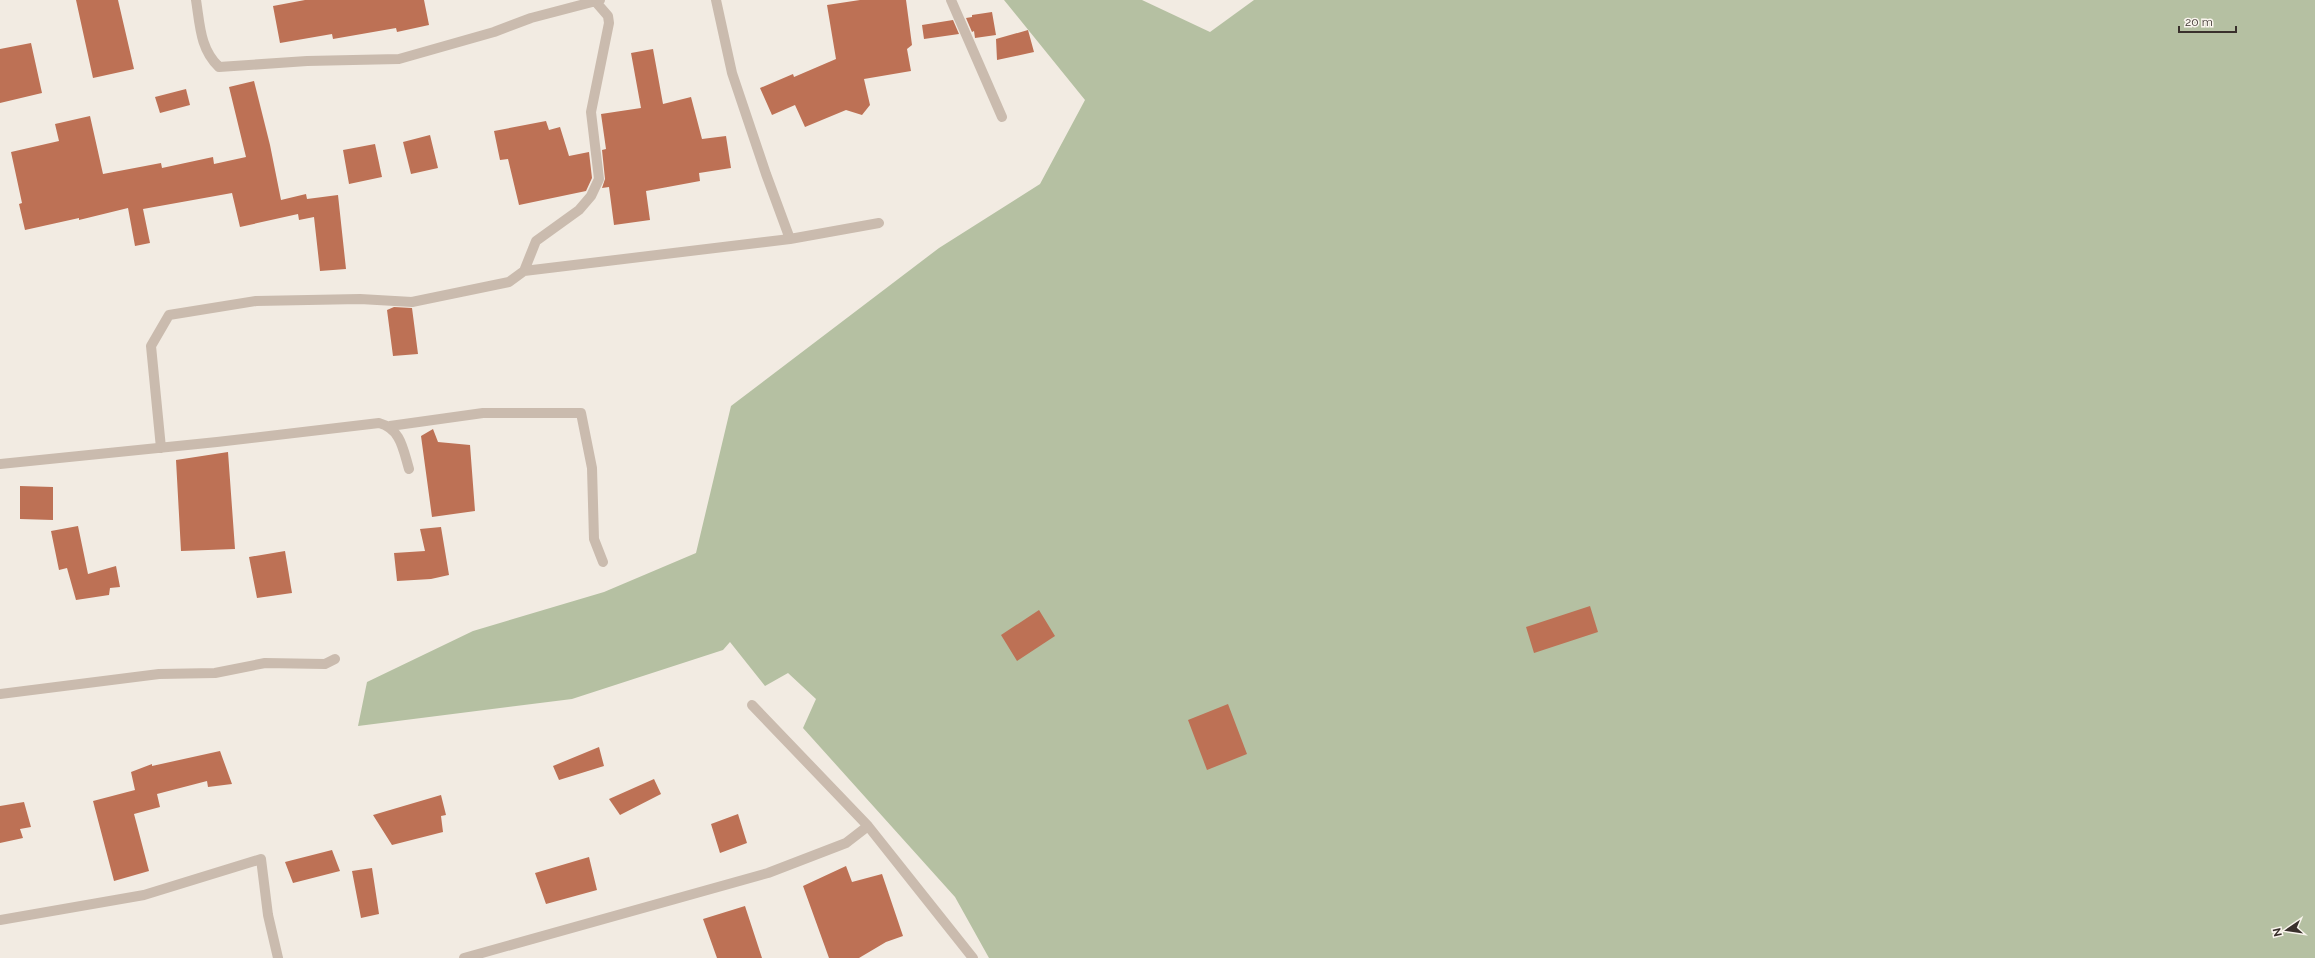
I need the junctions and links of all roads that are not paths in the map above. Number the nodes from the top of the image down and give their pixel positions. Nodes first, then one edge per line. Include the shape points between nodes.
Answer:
1 (196, 0) edge
2 (716, 0) edge
3 (951, 0) edge
4 (597, 1) edge
5 (1002, 117) dead end
6 (879, 222) dead end
7 (790, 240) junction
8 (524, 271) junction
9 (390, 426) junction
10 (161, 448) junction
11 (0, 464) edge
12 (409, 469) dead end
13 (603, 562) dead end
14 (335, 659) dead end
15 (0, 694) edge
16 (752, 705) dead end
17 (868, 826) junction
18 (0, 920) edge
19 (278, 958) edge
20 (464, 958) edge
21 (973, 958) edge

1 - 4 street via 205,49 209,58 219,67 307,61 399,59 494,32 531,18
2 - 7 street via 732,73
3 - 5 street
4 - 8 street via 608,16 609,23 591,112 599,179 591,196 579,210 536,241
6 - 7 street
7 - 8 street
8 - 10 street via 509,282 412,302 360,299 256,301 169,315 151,346
9 - 10 street via 379,423 361,424
9 - 12 street via 399,436
9 - 13 street via 483,414 581,413 592,468 594,539
10 - 11 street
14 - 15 street via 325,664 265,662 215,673 159,674
16 - 17 street
17 - 20 street via 846,843 768,873
17 - 21 street
18 - 19 street via 144,895 261,859 268,915

